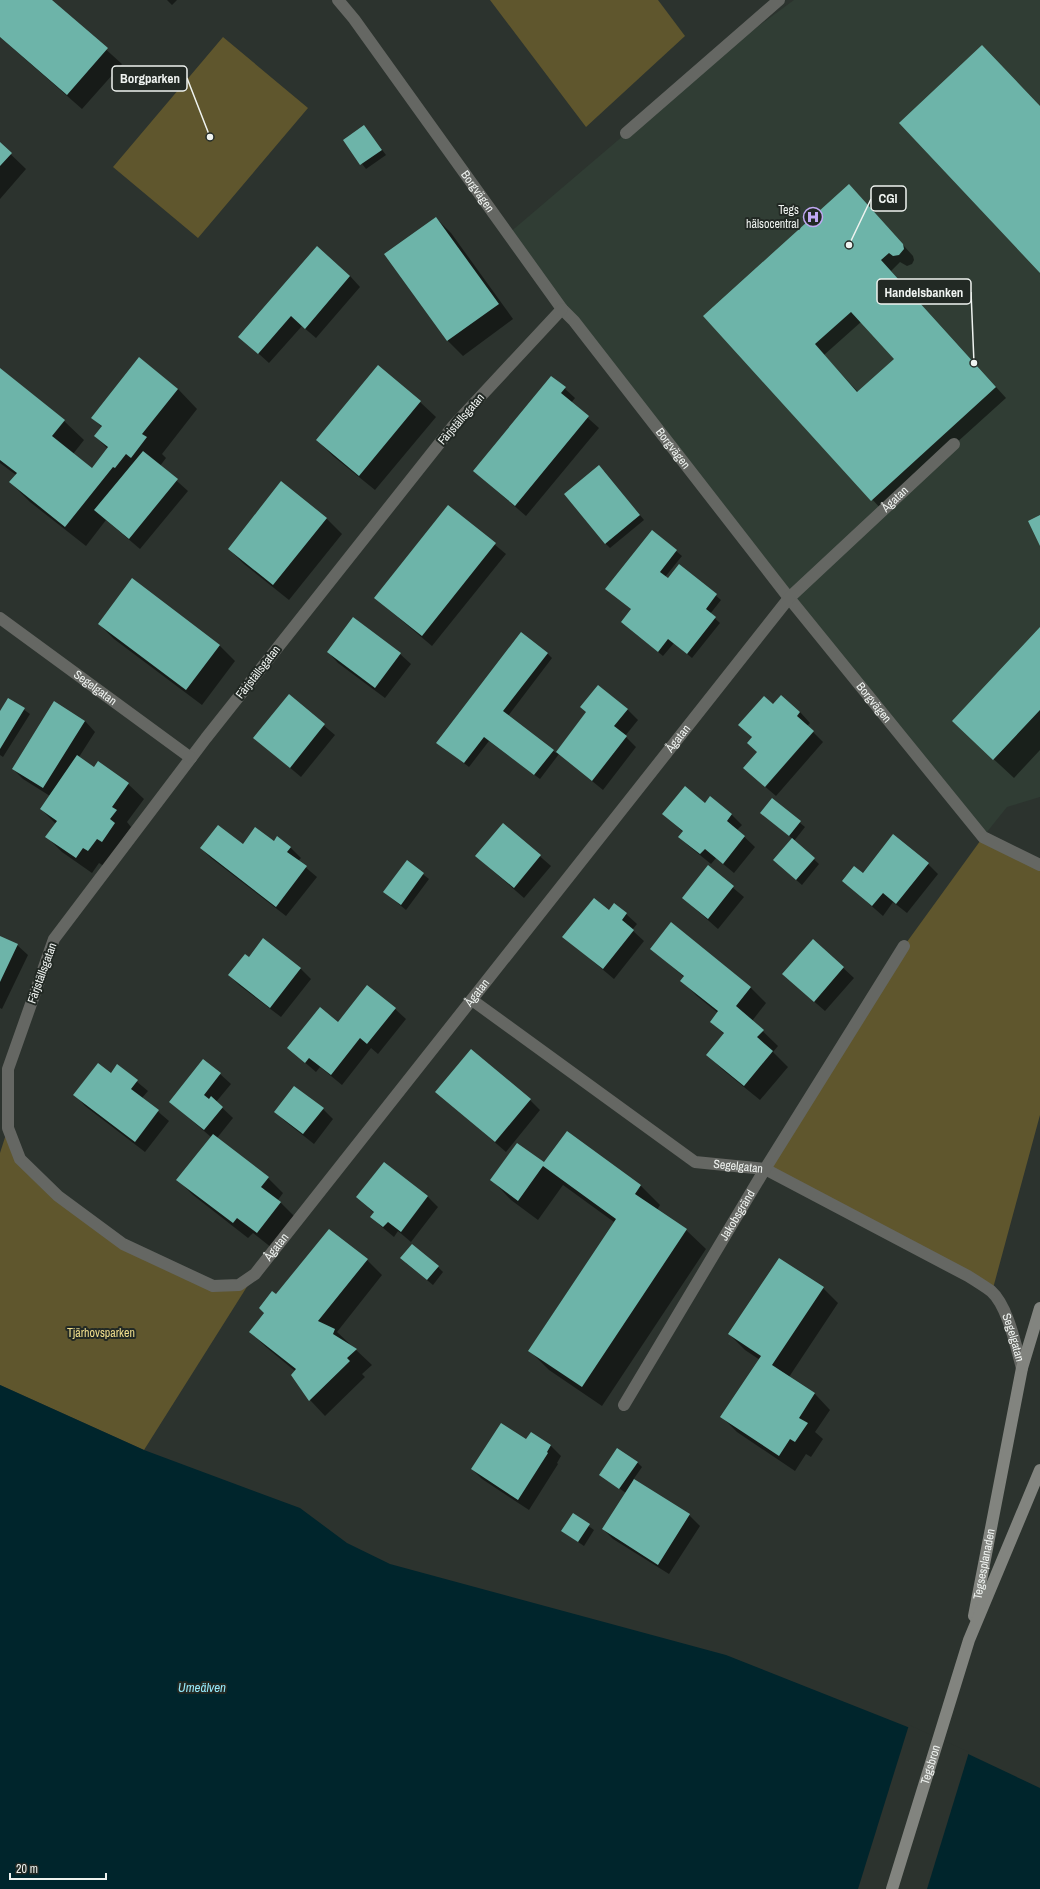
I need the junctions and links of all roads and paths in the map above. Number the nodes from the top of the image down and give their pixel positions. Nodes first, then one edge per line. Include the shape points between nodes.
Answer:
1 (338, 0) edge
2 (779, 0) edge
3 (626, 133) dead end
4 (562, 309) junction
5 (954, 444) dead end
6 (789, 598) junction
7 (0, 618) edge
8 (191, 758) junction
9 (1040, 865) edge
10 (904, 946) dead end
11 (472, 1000) junction
12 (4, 1066) edge
13 (765, 1168) junction
14 (1040, 1308) edge
15 (1022, 1368) junction
16 (624, 1405) dead end
17 (1040, 1470) edge
18 (970, 1640) junction
19 (892, 1889) edge

1 - 4 street, Borgvägen
2 - 3 street
4 - 6 street, Borgvägen via 574,321
4 - 8 street, Färjställsgatan via 454,425
5 - 6 street, Ågatan
6 - 9 street, Borgvägen via 982,837
6 - 11 street, Ågatan
7 - 8 street, Segelgatan
8 - 12 street, Färjställsgatan via 54,939
10 - 13 street, Jakobsgränd
11 - 12 street, Ågatan via 255,1274 239,1285 213,1286 123,1244 58,1196 20,1159 8,1128
11 - 13 street, Segelgatan via 695,1162
13 - 15 street, Segelgatan via 968,1276 992,1292 1002,1306
13 - 16 street, Jakobsgränd
14 - 15 main road, Tegsesplanaden
15 - 18 main road, Tegsesplanaden
17 - 18 main road, Tegsesplanaden
18 - 19 main road, Tegsbron

